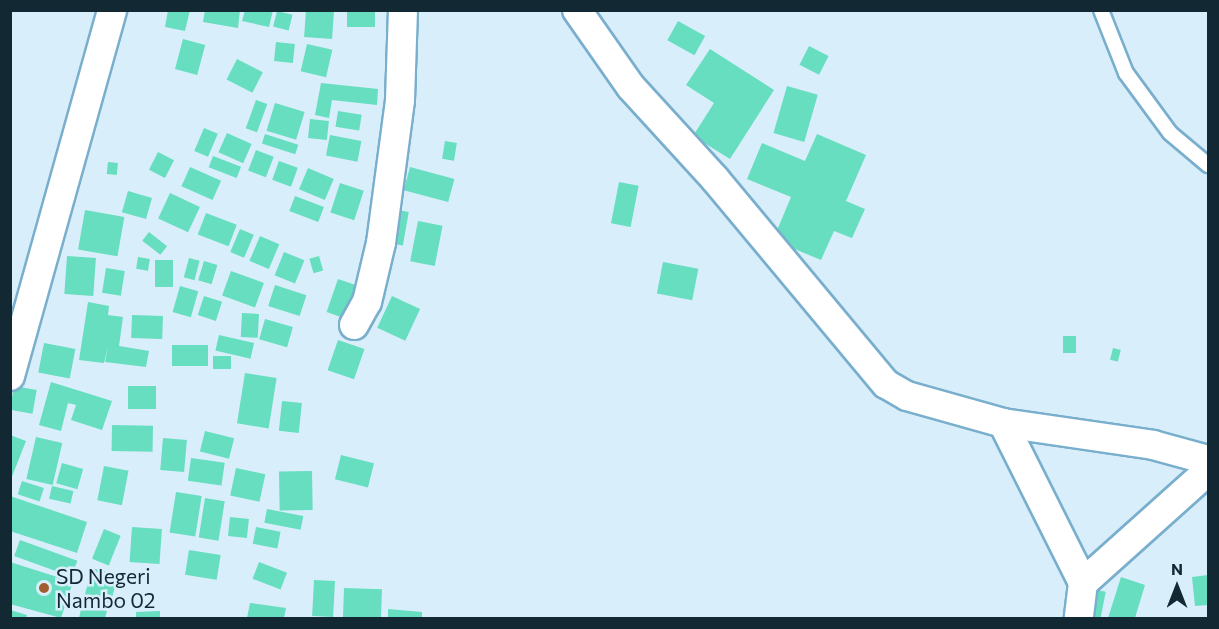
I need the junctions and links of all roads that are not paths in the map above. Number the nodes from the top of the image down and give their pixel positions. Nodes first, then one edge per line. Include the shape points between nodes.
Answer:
1 (112, 10) edge
2 (404, 10) edge
3 (577, 10) edge
4 (1101, 10) edge
5 (1209, 165) edge
6 (354, 325) dead end
7 (10, 376) edge
8 (1003, 423) junction
9 (1209, 460) edge
10 (1209, 471) edge
11 (1083, 583) junction
12 (1079, 618) edge

1 - 7 street
2 - 6 street via 400,100 381,243 367,302
3 - 8 street via 631,87 716,179 868,368 907,396
4 - 5 lane via 1126,73 1170,133
8 - 9 street via 1153,445
8 - 11 street
10 - 11 street
11 - 12 street

